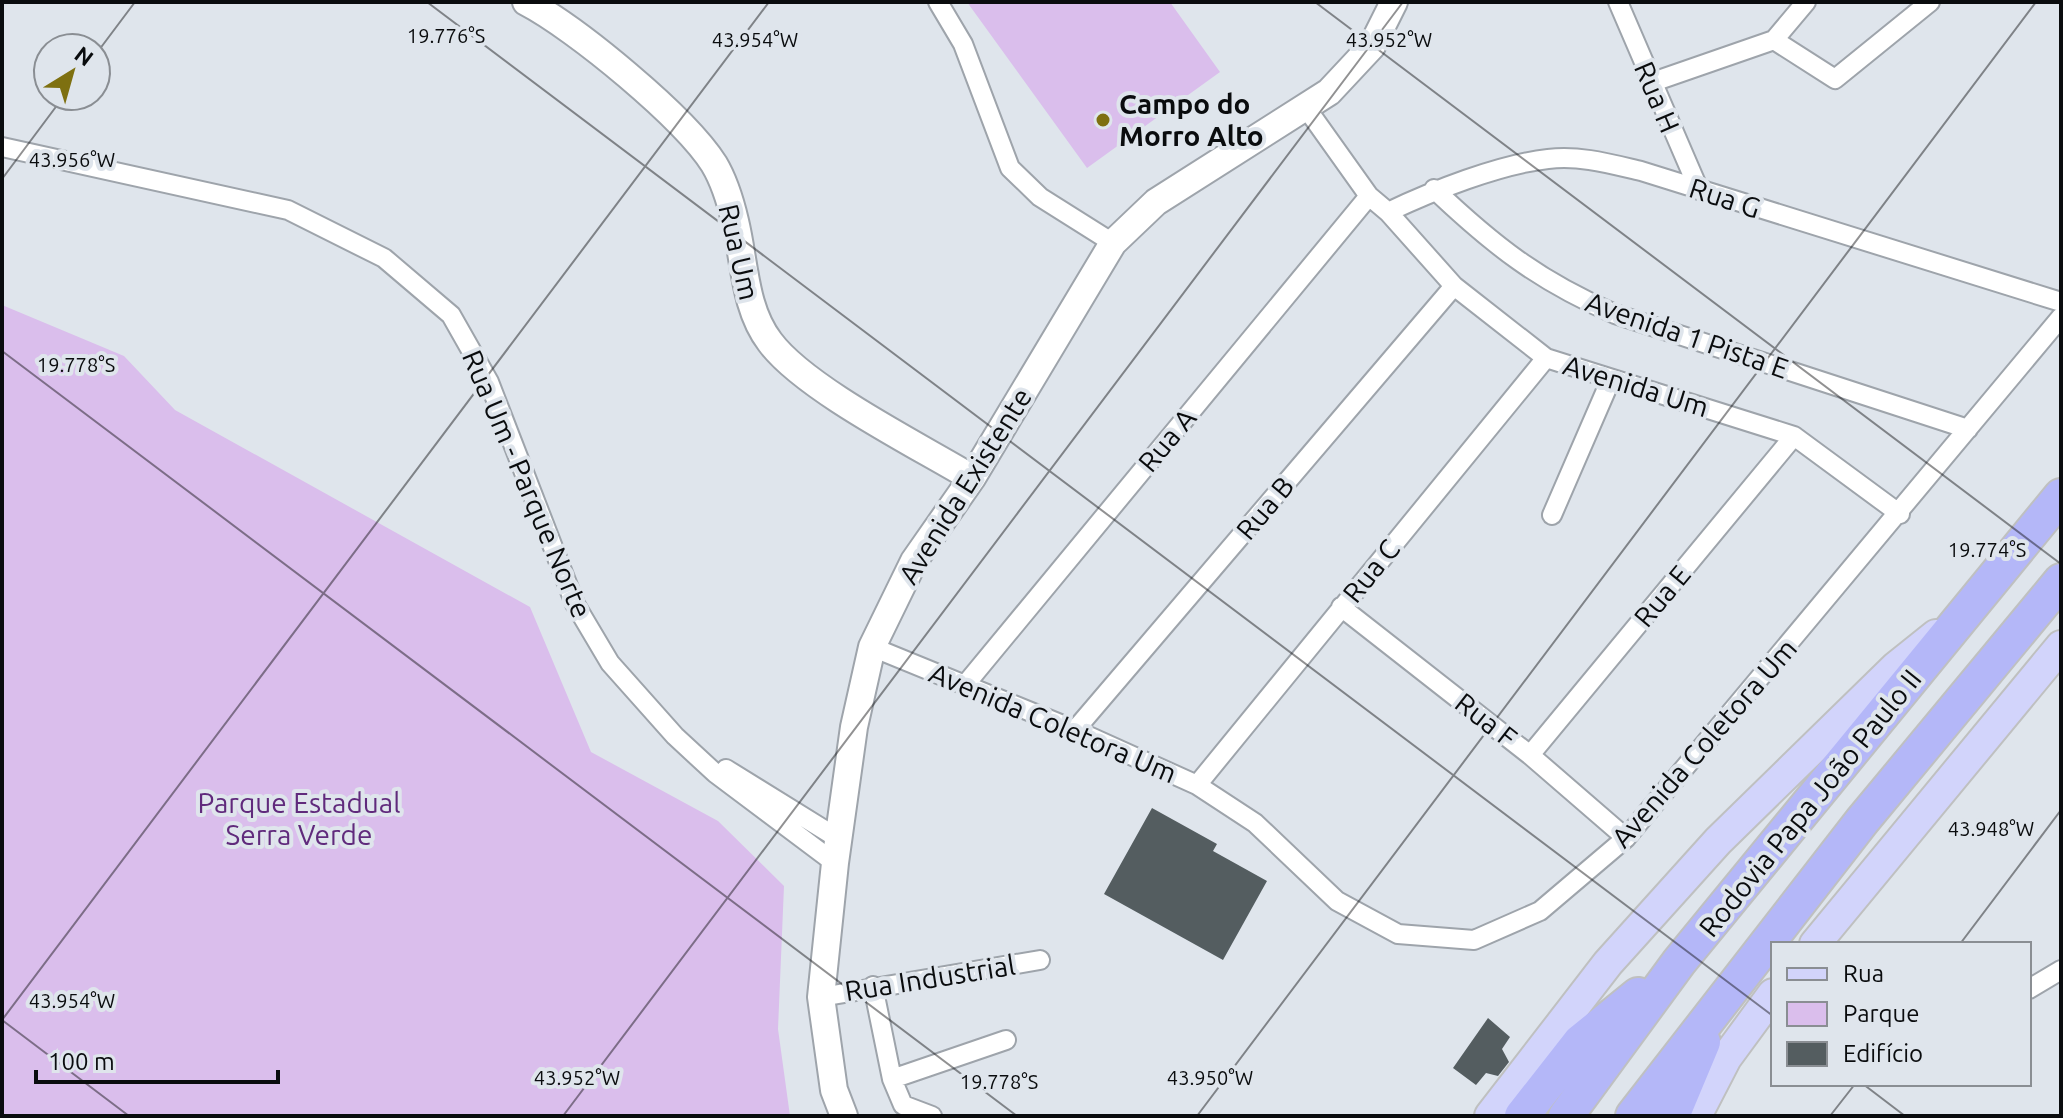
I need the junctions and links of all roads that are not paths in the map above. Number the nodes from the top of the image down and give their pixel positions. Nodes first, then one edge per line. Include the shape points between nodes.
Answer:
1 (526, 2) edge
2 (938, 2) edge
3 (1394, 2) edge
4 (1618, 2) edge
5 (1806, 2) edge
6 (1930, 2) edge
7 (1774, 40) junction
8 (1650, 83) junction
9 (1307, 109) junction
10 (5, 144) edge
11 (1434, 189) junction
12 (1699, 190) junction
13 (1369, 196) junction
14 (1388, 212) junction
15 (1113, 243) junction
16 (1454, 286) junction
17 (2061, 302) edge
18 (2061, 317) edge
19 (1546, 358) junction
20 (1611, 379) junction
21 (1968, 429) junction
22 (1794, 436) junction
23 (972, 478) junction
24 (2061, 496) edge
25 (1900, 514) junction
26 (1552, 515) dead end
27 (2061, 581) edge
28 (1341, 607) junction
29 (1970, 609) junction
30 (2061, 646) edge
31 (872, 647) junction
32 (965, 685) junction
33 (1075, 730) junction
34 (1530, 755) junction
35 (1197, 785) junction
36 (1626, 838) junction
37 (837, 851) junction
38 (1817, 942) edge
39 (1040, 960) dead end
40 (1679, 962) junction
41 (2061, 970) edge
42 (873, 986) junction
43 (2031, 988) edge
44 (821, 997) junction
45 (1771, 997) edge
46 (1721, 999) junction
47 (1006, 1040) dead end
48 (892, 1079) junction
49 (844, 1116) edge
50 (932, 1116) edge
51 (1490, 1116) edge
52 (1522, 1116) edge
53 (1566, 1116) edge
54 (1633, 1116) edge
55 (1672, 1116) edge
56 (1696, 1116) edge

1 - 23 street, Rua Um via 620,71 686,131 715,166 735,219 754,315 771,344 803,373
2 - 15 street via 963,44 1010,168 1040,197
3 - 9 street, Avenida Existente via 1372,46
4 - 8 street, Rua H
5 - 7 street
6 - 7 street via 1835,79
7 - 8 street
8 - 12 street, Rua H
9 - 13 street, Avenida Um
9 - 15 street, Avenida Existente via 1156,202
10 - 37 street, Rua Um - Parque Norte via 288,210 384,258 451,315 489,382 575,604 610,663 715,773
11 - 12 street, Rua G via 1548,159 1590,159
11 - 14 street, Rua G
11 - 21 street, Avenida 1 Pista E via 1491,244 1569,293 1615,314
12 - 17 street, Rua G
13 - 14 street, Avenida Um
13 - 32 street, Rua A
14 - 16 street, Avenida Um
15 - 23 street, Avenida Existente
16 - 19 street, Avenida Um
16 - 33 street, Rua B
18 - 21 street, Avenida Coletora Um
19 - 20 street, Avenida Um
19 - 28 street, Rua C
20 - 22 street, Avenida Um
20 - 26 street
21 - 25 street, Avenida Coletora Um
22 - 25 street, Avenida Um
22 - 34 street, Rua E
23 - 31 street, Avenida Existente via 914,561
24 - 29 highway, Rodovia Papa João Paulo II
25 - 36 street, Avenida Coletora Um
27 - 46 highway, Rodovia Papa João Paulo II
28 - 34 street, Rua F
28 - 35 street, Rua C
29 - 40 highway, Rodovia Papa João Paulo II
29 - 51 main road via 1896,667 1718,841 1608,963
30 - 38 main road
31 - 32 street, Avenida Coletora Um
31 - 37 street, Avenida Existente via 854,727
32 - 33 street, Avenida Coletora Um
33 - 35 street, Avenida Coletora Um
34 - 36 street, Rua F
35 - 36 street, Avenida Coletora Um via 1255,823 1337,901 1398,934 1474,940 1540,911
37 - 44 street, Avenida Existente
39 - 42 street, Rua Industrial
40 - 52 highway via 1580,1042
40 - 53 highway, Rodovia Papa João Paulo II
41 - 43 street
42 - 44 street, Rua Industrial
42 - 48 street
44 - 49 street, Avenida Existente via 834,1090
45 - 56 main road via 1726,1058
46 - 54 highway, Rodovia Papa João Paulo II
46 - 55 highway
47 - 48 street
48 - 50 street via 903,1105

